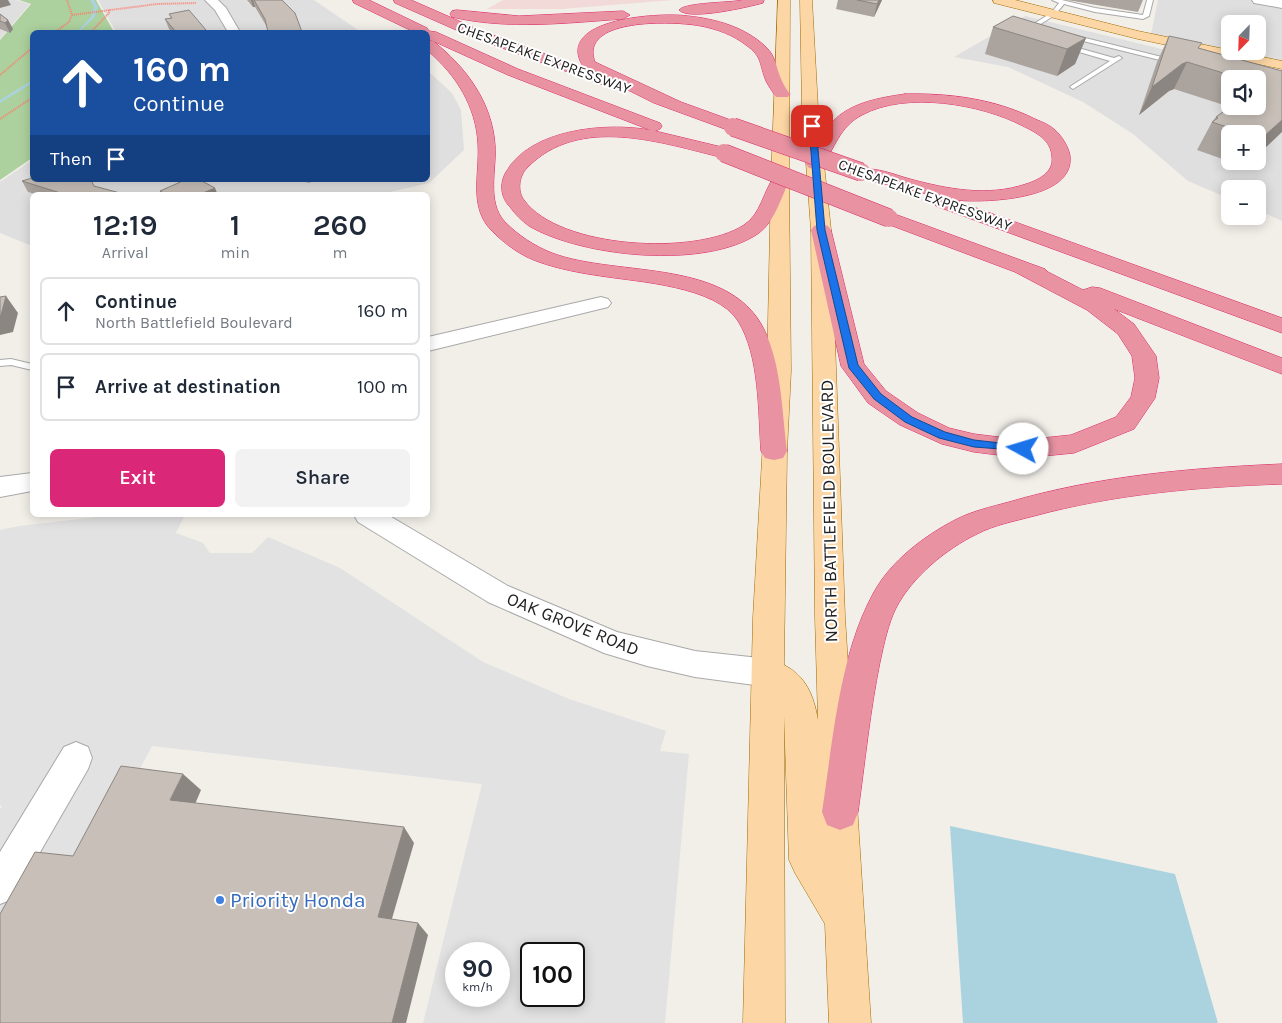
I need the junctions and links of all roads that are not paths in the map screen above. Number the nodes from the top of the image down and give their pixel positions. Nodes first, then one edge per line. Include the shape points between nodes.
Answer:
1 (211, 0) edge
2 (359, 0) edge
3 (400, 0) edge
4 (406, 0) edge
5 (758, 0) edge
6 (784, 0) edge
7 (806, 0) edge
8 (998, 0) edge
9 (1150, 0) edge
10 (1258, 0) edge
11 (1063, 2) junction
12 (1022, 3) edge
13 (1282, 4) edge
14 (1054, 7) edge
15 (392, 17) junction
16 (1034, 26) junction
17 (233, 30) edge
18 (409, 30) edge
19 (420, 30) edge
20 (1027, 30) edge
21 (1052, 31) edge
22 (430, 34) edge
23 (1061, 34) edge
24 (1058, 45) edge
25 (430, 46) edge
26 (1129, 51) junction
27 (1114, 60) junction
28 (1184, 64) edge
29 (1279, 64) edge
30 (1073, 87) dead end
31 (782, 94) junction
32 (676, 106) junction
33 (724, 153) junction
34 (815, 164) junction
35 (863, 173) junction
36 (780, 181) junction
37 (821, 230) junction
38 (1022, 267) junction
39 (602, 303) dead end
40 (1282, 326) edge
41 (430, 344) edge
42 (0, 363) edge
43 (1282, 366) edge
44 (30, 367) edge
45 (774, 451) junction
46 (1282, 474) edge
47 (30, 482) edge
48 (0, 487) edge
49 (370, 517) edge
50 (769, 673) junction
51 (76, 758) dead end
52 (840, 812) junction
53 (0, 886) edge
54 (846, 921) junction
55 (764, 1023) edge
56 (850, 1023) edge

1 - 17 street
2 - 15 highway, CHESAPEAKE EXPRESSWAY
3 - 32 highway, CHESAPEAKE EXPRESSWAY via 477,34
4 - 5 highway via 460,15 529,21 730,7
6 - 31 main road
7 - 34 main road, NORTH BATTLEFIELD BOULEVARD
8 - 12 main road
9 - 11 lane via 1146,16
10 - 13 street
11 - 14 lane
11 - 14 lane
12 - 14 main road
14 - 16 lane
14 - 29 main road via 1138,35
15 - 18 highway
15 - 19 highway, CHESAPEAKE EXPRESSWAY
16 - 20 lane
16 - 21 lane
22 - 33 highway, CHESAPEAKE EXPRESSWAY via 513,72
23 - 26 lane
24 - 27 lane
25 - 45 highway via 450,62 479,108 487,146 486,206 498,226 513,240 569,265 657,276 704,288 730,302 749,320 764,369
26 - 27 lane
26 - 28 lane
27 - 30 lane
31 - 32 highway via 762,51 741,35 714,24 681,19 641,20 610,27 588,42 584,51 589,65
31 - 36 main road
32 - 35 highway, CHESAPEAKE EXPRESSWAY, bridge
33 - 36 highway via 646,134 577,136 554,142 529,156 514,173 511,194 525,214 556,232 616,247 662,249 713,244 751,229 766,211
33 - 38 highway, CHESAPEAKE EXPRESSWAY, bridge
34 - 35 highway via 837,125 849,115 886,102 922,98 1001,108 1050,134 1061,152 1059,170 1049,182 1010,194 989,196 947,192
34 - 37 main road, NORTH BATTLEFIELD BOULEVARD
35 - 40 highway, CHESAPEAKE EXPRESSWAY
36 - 45 main road via 779,371
37 - 38 highway via 853,366 877,397 909,420 942,435 1023,449 1074,444 1126,423 1143,398 1147,378 1144,356 1126,329 1095,306
37 - 52 main road, NORTH BATTLEFIELD BOULEVARD via 830,617
38 - 43 highway, CHESAPEAKE EXPRESSWAY
39 - 41 street
42 - 44 lane
45 - 50 main road
46 - 52 highway via 1170,480 1061,497 961,529 925,554 890,592 874,625 859,686
47 - 48 street
49 - 50 street, OAK GROVE ROAD via 498,594 567,626 647,653 696,664
50 - 54 main road via 787,682 799,704 808,860
50 - 55 main road
51 - 53 street
52 - 54 main road, NORTH BATTLEFIELD BOULEVARD
54 - 56 main road, NORTH BATTLEFIELD BOULEVARD

